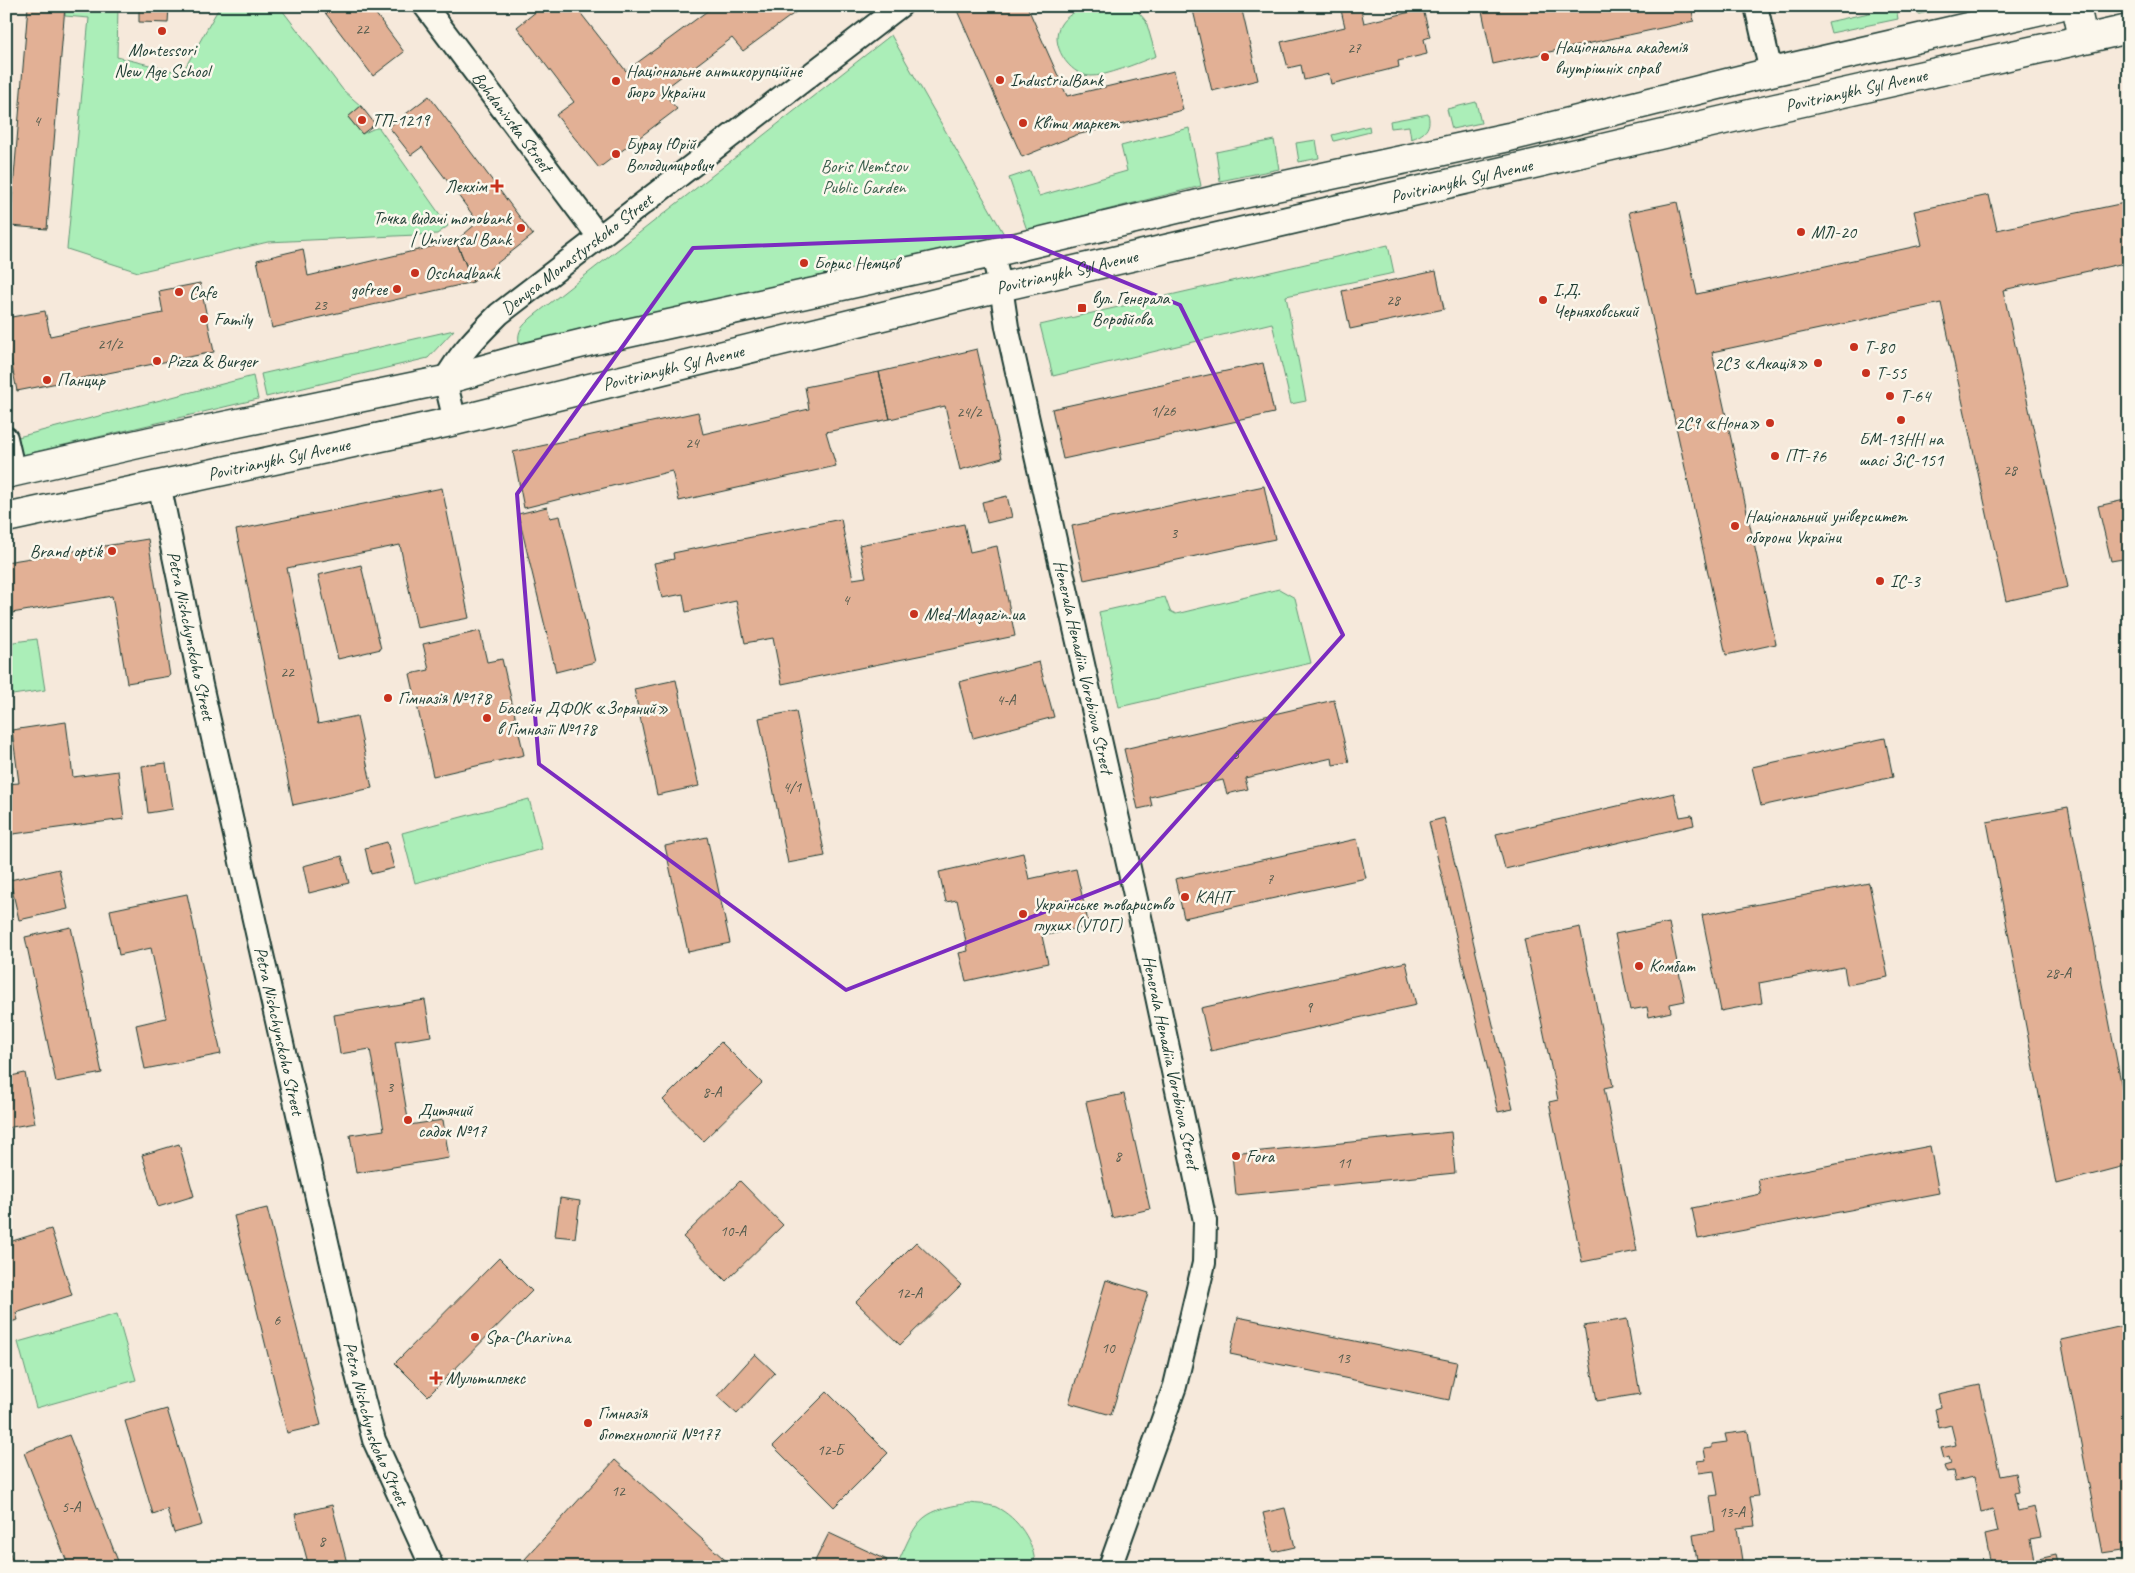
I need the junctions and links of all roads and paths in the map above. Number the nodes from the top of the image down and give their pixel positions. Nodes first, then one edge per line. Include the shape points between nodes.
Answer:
1 (425, 6) edge
2 (900, 6) edge
3 (1756, 6) edge
4 (2059, 6) edge
5 (2076, 6) edge
6 (2129, 29) edge
7 (2083, 38) junction
8 (1771, 72) junction
9 (599, 237) junction
10 (992, 253) junction
11 (1000, 287) junction
12 (445, 380) junction
13 (455, 421) junction
14 (6, 438) edge
15 (10, 473) edge
16 (159, 484) junction
17 (6, 518) edge
18 (432, 1567) edge
19 (1110, 1567) edge

1 - 9 street, Bohdanivska Street
2 - 9 street, Denysa Monastyrskoho Street
3 - 8 street
4 - 8 main road, Povitrianykh Syl Avenue
5 - 7 main road
6 - 7 main road, Povitrianykh Syl Avenue
7 - 11 main road, Povitrianykh Syl Avenue
8 - 10 main road, Povitrianykh Syl Avenue via 1509,137 1215,200
9 - 12 street, Denysa Monastyrskoho Street via 500,314 465,348
10 - 11 street, Henerala Henadiia Vorobiova Street
10 - 12 main road, Povitrianykh Syl Avenue via 531,356
11 - 13 main road, Povitrianykh Syl Avenue
11 - 19 street, Henerala Henadiia Vorobiova Street via 1205,1221 1204,1263 1175,1386
12 - 13 street
12 - 15 main road, Povitrianykh Syl Avenue
13 - 16 main road, Povitrianykh Syl Avenue
14 - 15 street
16 - 17 main road, Povitrianykh Syl Avenue
16 - 18 street, Petra Nishchynskoho Street via 201,685 358,1379 374,1440

